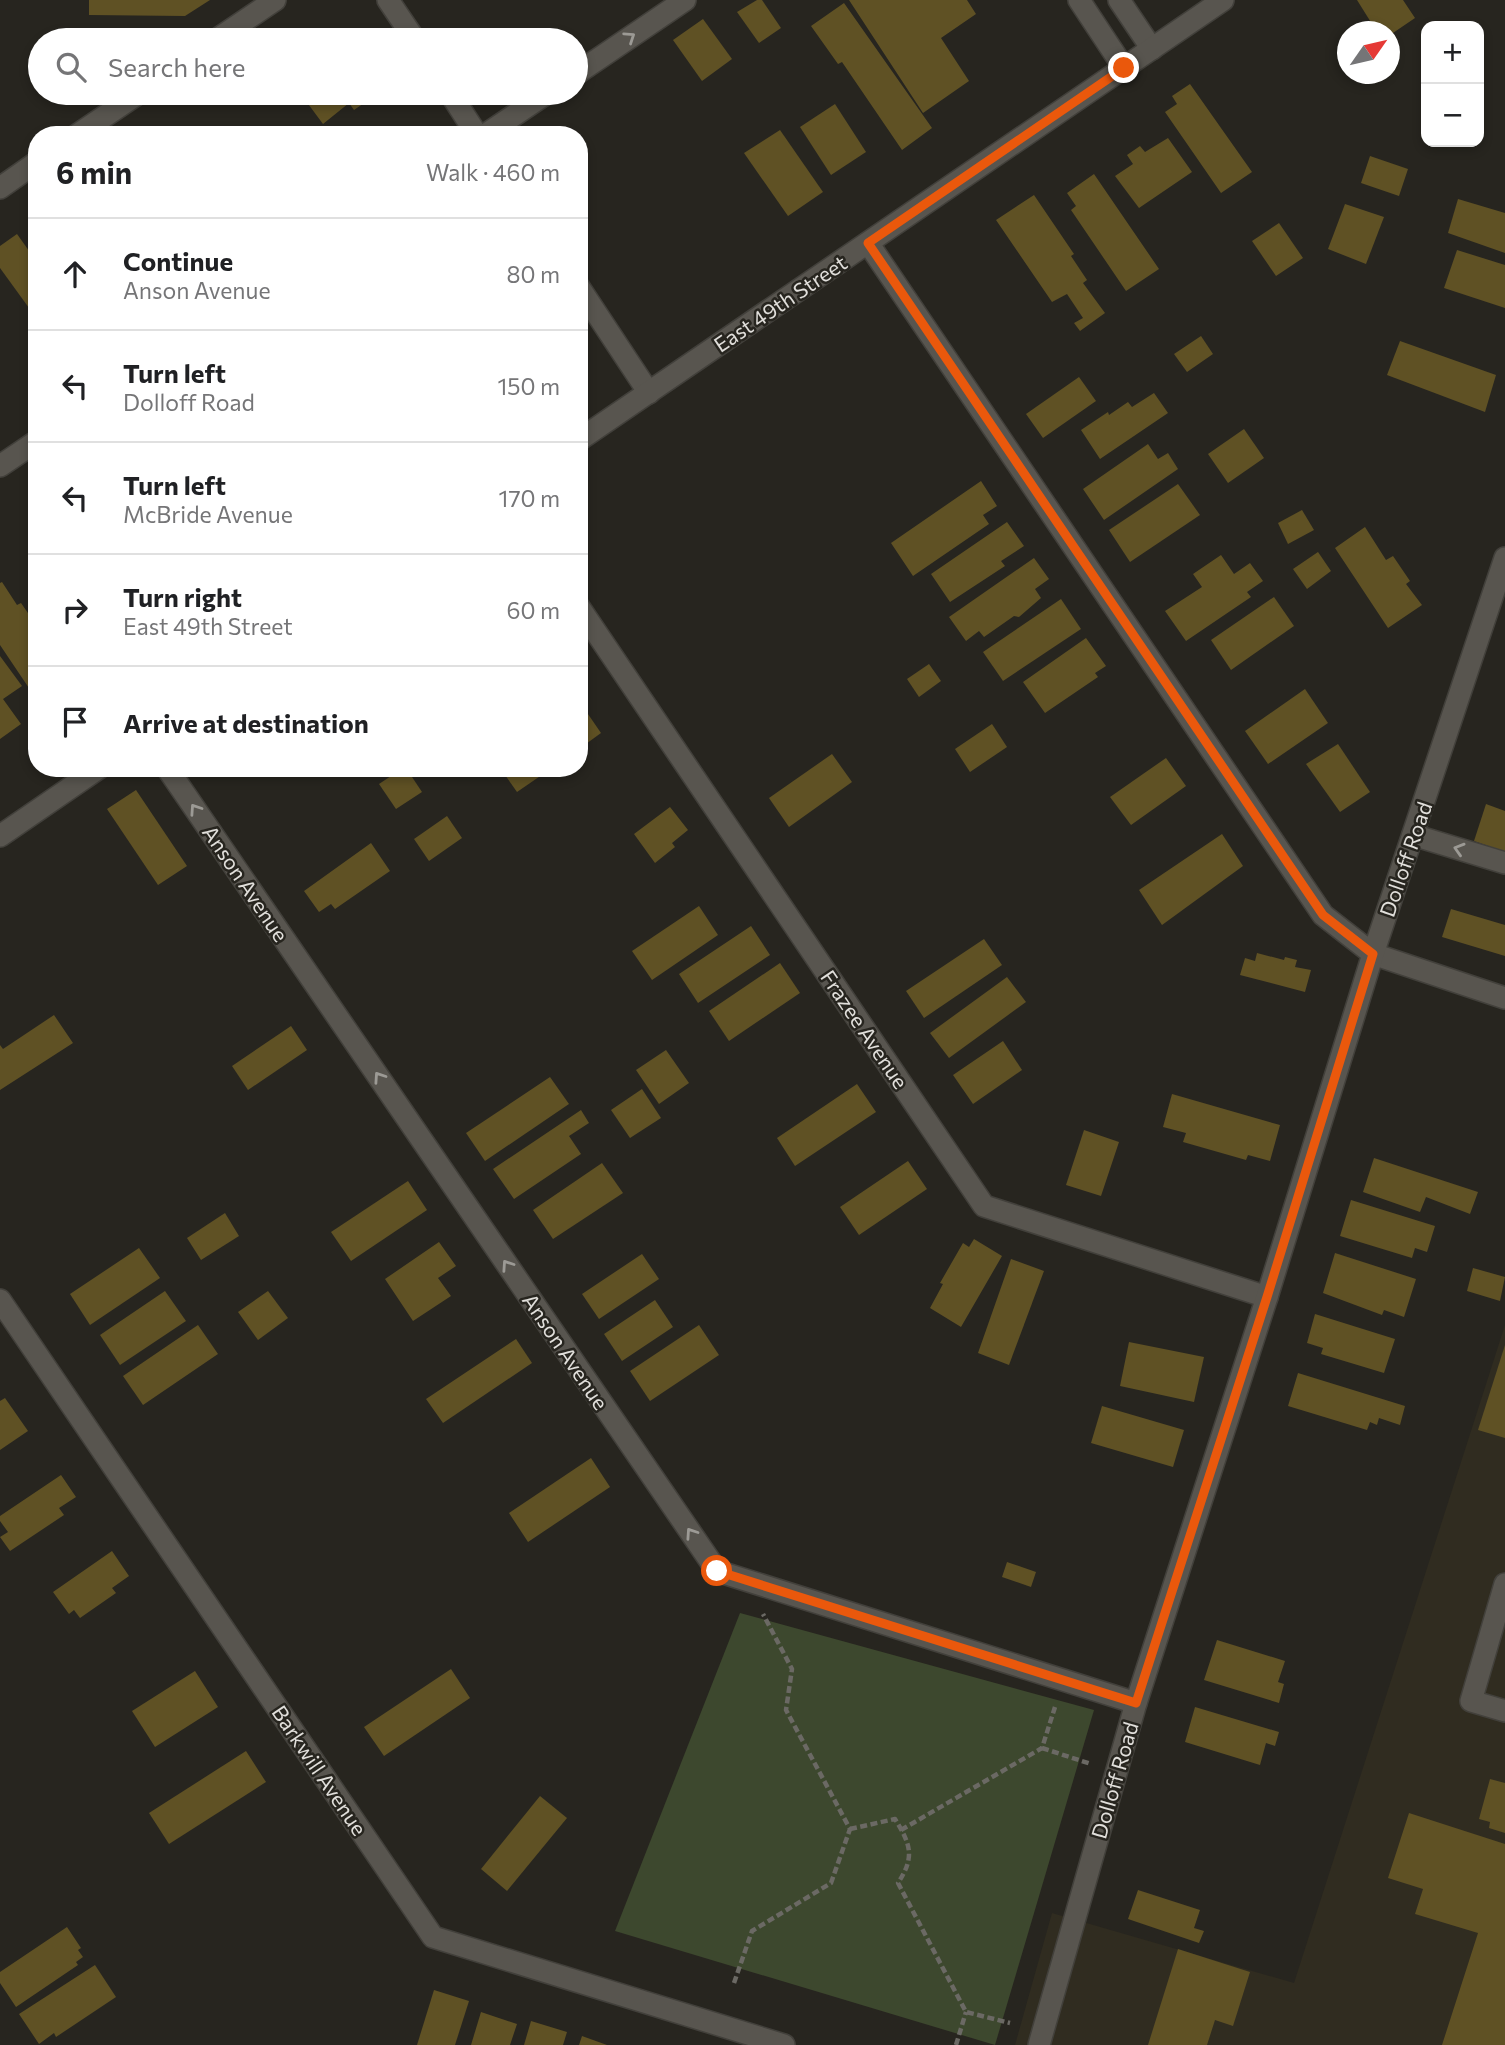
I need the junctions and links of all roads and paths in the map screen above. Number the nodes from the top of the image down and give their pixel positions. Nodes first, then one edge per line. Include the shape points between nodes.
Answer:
1 (275, 0) edge
2 (388, 0) edge
3 (685, 0) edge
4 (1079, 0) edge
5 (1119, 0) edge
6 (1223, 0) edge
7 (234, 28) edge
8 (407, 28) edge
9 (1152, 48) junction
10 (588, 66) edge
11 (1124, 68) junction
12 (121, 105) edge
13 (458, 105) edge
14 (529, 105) edge
15 (90, 126) edge
16 (472, 126) edge
17 (498, 126) edge
18 (28, 168) edge
19 (0, 188) edge
20 (868, 243) junction
21 (588, 301) edge
22 (649, 393) junction
23 (588, 434) edge
24 (28, 447) edge
25 (0, 466) edge
26 (1505, 558) edge
27 (588, 620) edge
28 (86, 777) edge
29 (173, 777) edge
30 (1413, 835) junction
31 (0, 836) edge
32 (1505, 863) edge
33 (1373, 954) junction
34 (1505, 998) edge
35 (1267, 1297) junction
36 (0, 1300) edge
37 (1505, 1584) edge
38 (761, 1610) dead end
39 (1056, 1701) dead end
40 (1136, 1703) junction
41 (1505, 1711) edge
42 (1042, 1748) junction
43 (1093, 1765) dead end
44 (850, 1829) junction
45 (901, 1830) junction
46 (734, 1983) dead end
47 (966, 2012) junction
48 (1010, 2023) dead end
49 (742, 2038) edge
50 (784, 2045) edge
51 (956, 2045) edge
52 (1039, 2045) edge

1 - 7 street
2 - 8 street
10 -> 3 street
4 - 11 street
5 - 9 street
6 - 9 street, East 49th Street
9 - 11 street, East 49th Street
11 - 20 street, East 49th Street
12 - 15 street
13 - 16 street
14 - 17 street
18 - 19 street
20 - 22 street, East 49th Street
20 - 33 street via 1323,915
21 - 22 street
22 - 23 street, East 49th Street
24 - 25 street
26 - 30 street, Dolloff Road
27 - 35 street, Frazee Avenue via 985,1206
28 - 31 street
40 -> 29 street, Anson Avenue via 717,1571
32 -> 30 street
30 - 33 street, Dolloff Road
33 - 34 street
33 - 35 street, Dolloff Road
35 - 40 street, Dolloff Road
36 - 49 street, Barkwill Avenue via 433,1937
37 - 41 street via 1471,1701
38 - 44 path via 792,1669 786,1710
39 - 42 path
40 - 52 street, Dolloff Road
42 - 43 path
42 - 45 path
44 - 45 path via 895,1819
44 - 46 path via 831,1883 752,1931
45 - 47 path via 910,1848 908,1868 898,1883
47 - 48 path
47 - 51 path
49 - 50 street, Barkwill Avenue

